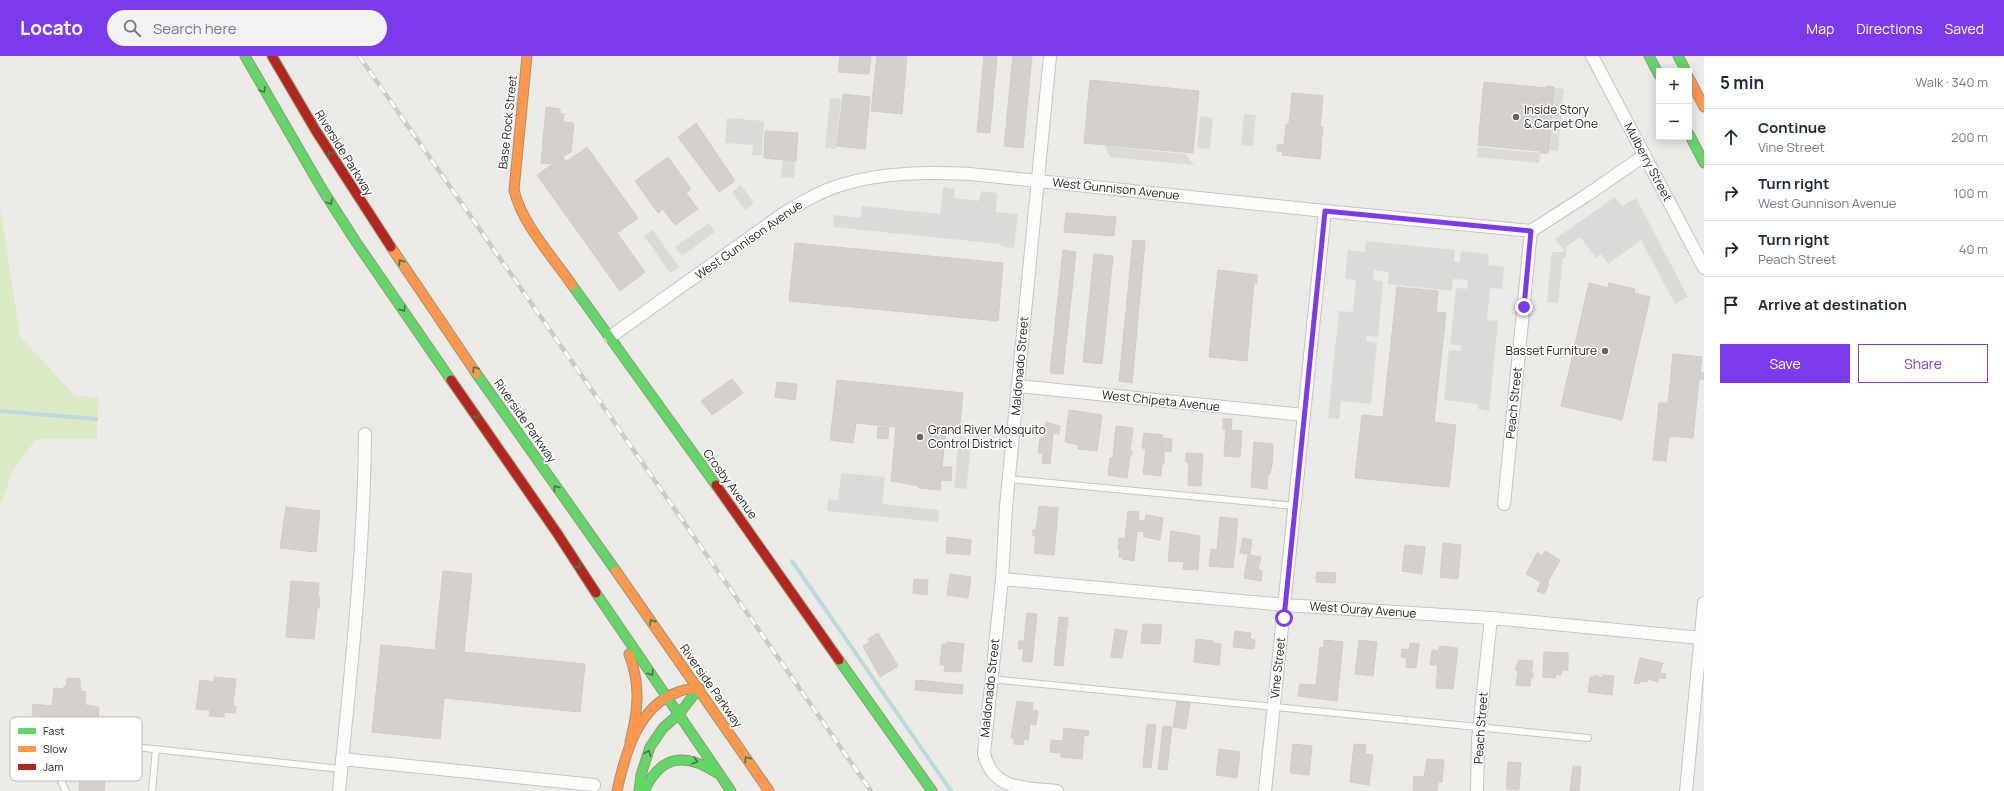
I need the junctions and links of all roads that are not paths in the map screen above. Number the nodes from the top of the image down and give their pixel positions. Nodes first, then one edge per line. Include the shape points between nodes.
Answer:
1 (245, 56) edge
2 (272, 56) edge
3 (527, 56) edge
4 (1050, 56) edge
5 (1592, 56) edge
6 (1649, 56) edge
7 (1678, 56) edge
8 (1684, 68) edge
9 (1656, 69) edge
10 (1692, 84) edge
11 (1704, 107) edge
12 (1692, 140) edge
13 (1645, 156) junction
14 (1704, 163) edge
15 (1038, 181) junction
16 (514, 190) joint
17 (1325, 211) junction
18 (1531, 231) junction
19 (1704, 268) edge
20 (610, 338) junction
21 (1018, 386) junction
22 (1304, 415) junction
23 (365, 434) dead end
24 (1009, 479) junction
25 (1504, 504) dead end
26 (1295, 506) junction
27 (1002, 579) junction
28 (1704, 603) edge
29 (1285, 605) junction
30 (1491, 618) junction
31 (616, 622) junction
32 (1701, 638) junction
33 (991, 679) junction
34 (699, 688) junction
35 (667, 697) junction
36 (1274, 707) junction
37 (679, 714) junction
38 (1480, 727) junction
39 (1588, 738) dead end
40 (630, 742) junction
41 (142, 748) edge
42 (156, 749) junction
43 (342, 764) junction
44 (722, 778) junction
45 (61, 781) edge
46 (594, 785) dead end
47 (66, 791) edge
48 (152, 791) edge
49 (339, 791) edge
50 (617, 791) edge
51 (639, 791) edge
52 (644, 791) edge
53 (731, 791) edge
54 (770, 791) edge
55 (932, 791) edge
56 (1057, 791) edge
57 (1265, 791) edge
58 (1477, 791) edge
59 (1686, 791) edge

1 -> 31 main road via 322,189 352,235 553,526
34 -> 2 main road, Riverside Parkway via 578,520 388,243 325,147
3 - 16 main road, Base Rock Street
4 - 15 street, Maldonado Street
5 - 13 street, Mulberry Street
6 - 9 main road
7 - 8 main road
10 - 11 main road
12 - 14 main road
13 - 18 street
13 - 19 street, Mulberry Street
15 - 17 street, West Gunnison Avenue
15 - 20 street, West Gunnison Avenue via 927,172 878,176 840,185 783,214
15 - 21 street, Maldonado Street
16 - 20 main road, Crosby Avenue via 524,217
17 - 18 street, West Gunnison Avenue
17 - 22 street, Vine Street
18 - 25 street, Peach Street
20 - 55 main road, Crosby Avenue
21 - 22 street, West Chipeta Avenue
21 - 24 street, Maldonado Street
22 - 26 street, Vine Street
23 - 43 street via 365,487 358,595
24 - 26 lane
24 - 27 street, Maldonado Street
26 - 29 street, Vine Street
27 - 29 street, West Ouray Avenue
27 - 33 street, Maldonado Street
28 - 32 street
29 - 30 street, West Ouray Avenue
29 - 36 street, Vine Street
30 - 32 street, West Ouray Avenue
30 - 38 street, Peach Street
31 -> 35 main road
31 - 40 main road via 634,665 639,686 639,707
32 - 59 street
33 - 36 lane
33 - 56 street, Maldonado Street via 984,753 990,770 1007,784
34 - 35 main road via 679,691
34 - 37 main road
54 -> 34 main road, Riverside Parkway
35 - 37 main road
35 - 40 main road via 648,714
36 - 38 lane
36 - 57 street, Vine Street
37 - 44 main road
51 -> 37 main road via 650,747 663,728
38 - 39 lane
38 - 58 street, Peach Street
40 - 50 main road
41 - 42 lane
42 - 43 lane
42 - 48 lane
43 - 46 street
43 - 49 street
52 -> 44 main road via 657,769 678,759 700,762
44 - 53 main road
45 - 47 lane

